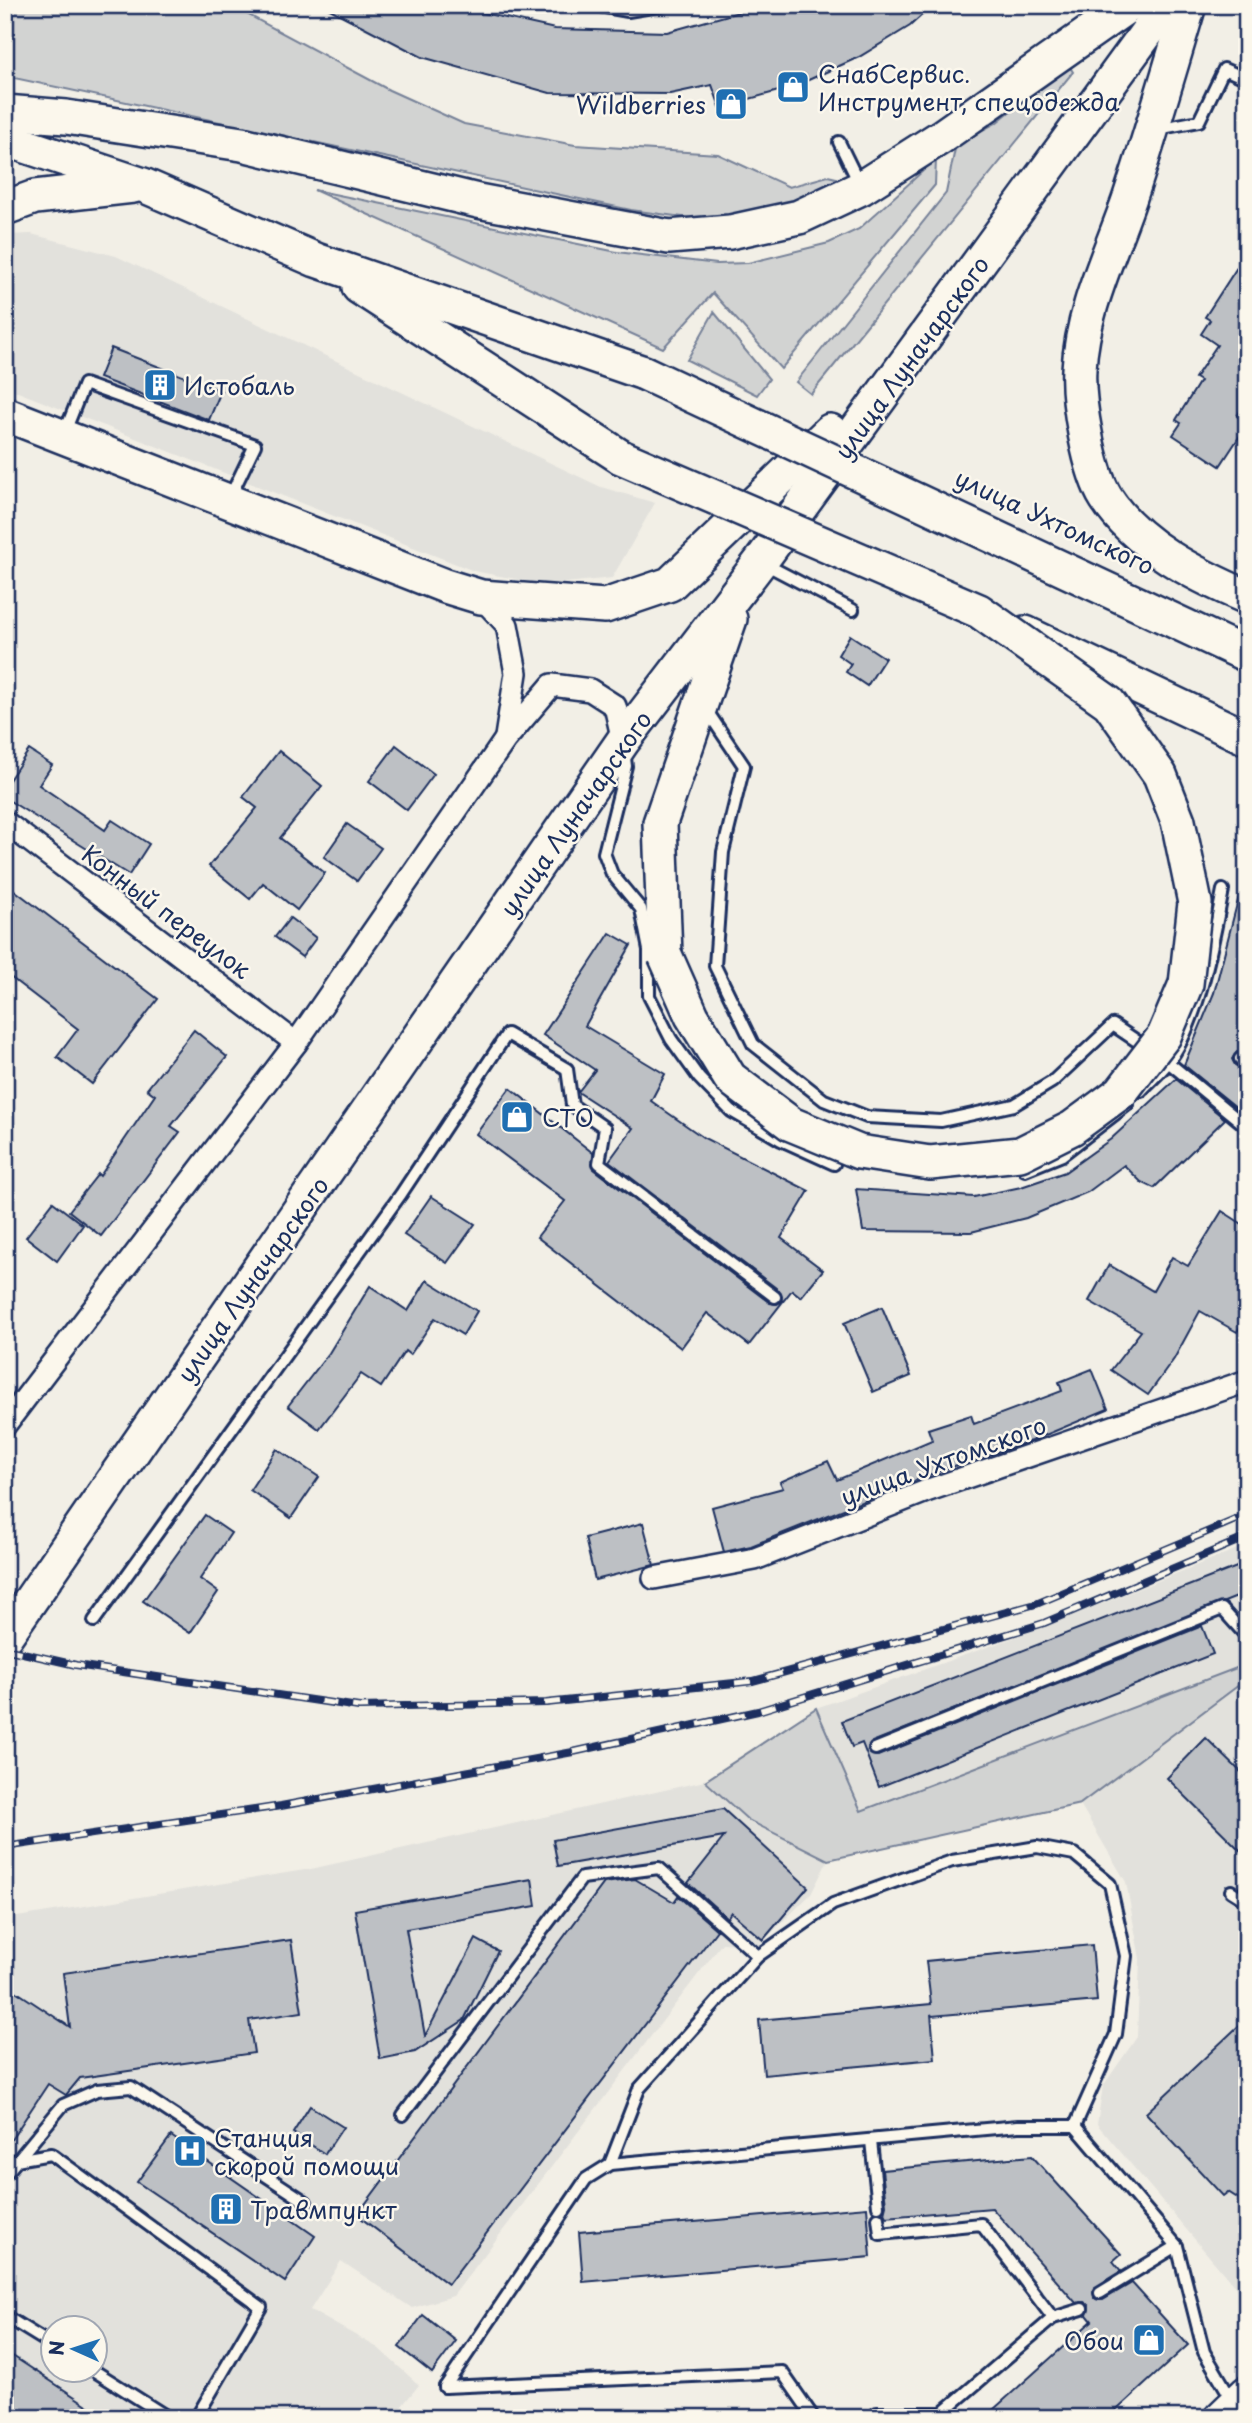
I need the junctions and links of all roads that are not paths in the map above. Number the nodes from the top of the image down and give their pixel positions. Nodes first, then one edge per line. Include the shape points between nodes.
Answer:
1 (594, 5) edge
2 (664, 5) edge
3 (1129, 5) edge
4 (1167, 5) edge
5 (1189, 5) edge
6 (1247, 79) edge
7 (5, 112) edge
8 (1151, 130) junction
9 (5, 139) edge
10 (839, 142) dead end
11 (143, 186) junction
12 (861, 188) junction
13 (5, 208) edge
14 (316, 260) junction
15 (920, 344) junction
16 (5, 414) edge
17 (63, 437) junction
18 (842, 450) junction
19 (228, 501) junction
20 (761, 561) junction
21 (741, 588) junction
22 (481, 597) junction
23 (1247, 597) edge
24 (853, 610) dead end
25 (979, 611) junction
26 (1247, 639) edge
27 (1247, 655) edge
28 (700, 701) junction
29 (1247, 738) edge
30 (505, 740) junction
31 (623, 741) junction
32 (5, 822) edge
33 (1223, 890) dead end
34 (296, 1043) junction
35 (1168, 1062) junction
36 (1247, 1128) edge
37 (834, 1164) dead end
38 (1025, 1170) dead end
39 (775, 1297) dead end
40 (1247, 1381) edge
41 (6, 1426) edge
42 (654, 1577) dead end
43 (94, 1621) dead end
44 (5, 1637) edge
45 (1247, 1637) edge
46 (876, 1749) dead end
47 (1231, 1891) dead end
48 (1247, 1901) edge
49 (758, 1956) junction
50 (403, 2115) dead end
51 (1075, 2126) junction
52 (872, 2141) junction
53 (16, 2160) junction
54 (610, 2164) junction
55 (5, 2175) edge
56 (306, 2203) dead end
57 (878, 2206) dead end
58 (878, 2218) dead end
59 (1177, 2246) junction
60 (1100, 2293) dead end
61 (1082, 2309) dead end
62 (5, 2316) edge
63 (1053, 2318) junction
64 (38, 2336) edge
65 (108, 2380) edge
66 (1234, 2405) edge
67 (169, 2418) edge
68 (196, 2418) edge
69 (814, 2418) edge
70 (872, 2418) edge

1 - 2 lane via 628,11
3 - 12 main road
4 - 15 main road, улица Луначарского
5 - 8 main road
6 - 8 lane via 1224,69 1199,121
7 - 12 main road via 242,144 478,201 669,237 730,232 799,217
8 - 23 main road via 1093,298 1079,370 1086,439 1105,497 1131,526 1188,571
9 - 11 main road
10 - 12 lane
11 - 13 main road via 35,197
11 - 14 main road
14 - 25 main road, bridge via 621,457
14 - 27 main road, bridge via 644,373
15 - 18 main road, улица Луначарского
15 - 22 main road via 670,584 605,606
16 - 17 main road
17 - 19 main road
17 - 19 lane via 84,384 255,445
18 - 20 main road, улица Луначарского
18 - 26 street, улица Ухтомского
19 - 22 main road
20 - 21 main road, улица Луначарского
20 - 24 lane
21 - 28 main road
21 - 31 main road, улица Луначарского
22 - 30 street via 507,625 516,673
25 - 28 main road, bridge via 1108,703 1160,775 1178,821 1195,903 1186,984 1164,1036 1121,1092 1072,1128 1020,1154 930,1163 859,1153 791,1124 730,1078 692,1016 665,955 660,823
25 - 29 main road, bridge
28 - 35 lane via 744,766 723,852 715,967 753,1044 824,1100 867,1117 941,1121 1014,1105 1052,1082 1113,1025
30 - 31 street via 552,685 590,690 615,706
30 - 34 street
31 - 37 lane via 626,766 604,853 612,874 642,909 649,950 649,996 692,1069 731,1111
31 - 44 main road, улица Луначарского
32 - 34 street, Конный переулок
33 - 35 lane via 1211,956 1192,1014
34 - 41 street
35 - 36 lane
35 - 38 lane via 1116,1117 1062,1155
39 - 43 lane via 599,1163 605,1128 572,1105 567,1069 507,1034 401,1194
40 - 42 street, улица Ухтомского via 929,1490 755,1559
45 - 46 lane via 1222,1609
47 - 48 lane
49 - 50 lane via 659,1868 582,1878
49 - 51 lane via 833,1904 952,1861 1037,1847 1074,1854 1110,1884 1126,1956 1116,2034
49 - 54 lane via 639,2090
51 - 52 lane via 1018,2126
51 - 59 lane
52 - 54 lane
52 - 57 lane
53 - 55 lane
53 - 56 lane via 63,2105 97,2090 131,2087
53 - 68 lane via 51,2154 261,2307
54 - 69 lane via 586,2179 445,2387 782,2372
58 - 63 lane via 880,2234 981,2224
59 - 60 lane
59 - 66 lane via 1204,2352
61 - 63 lane
62 - 64 lane
63 - 70 lane via 942,2413 877,2413
65 - 67 lane

